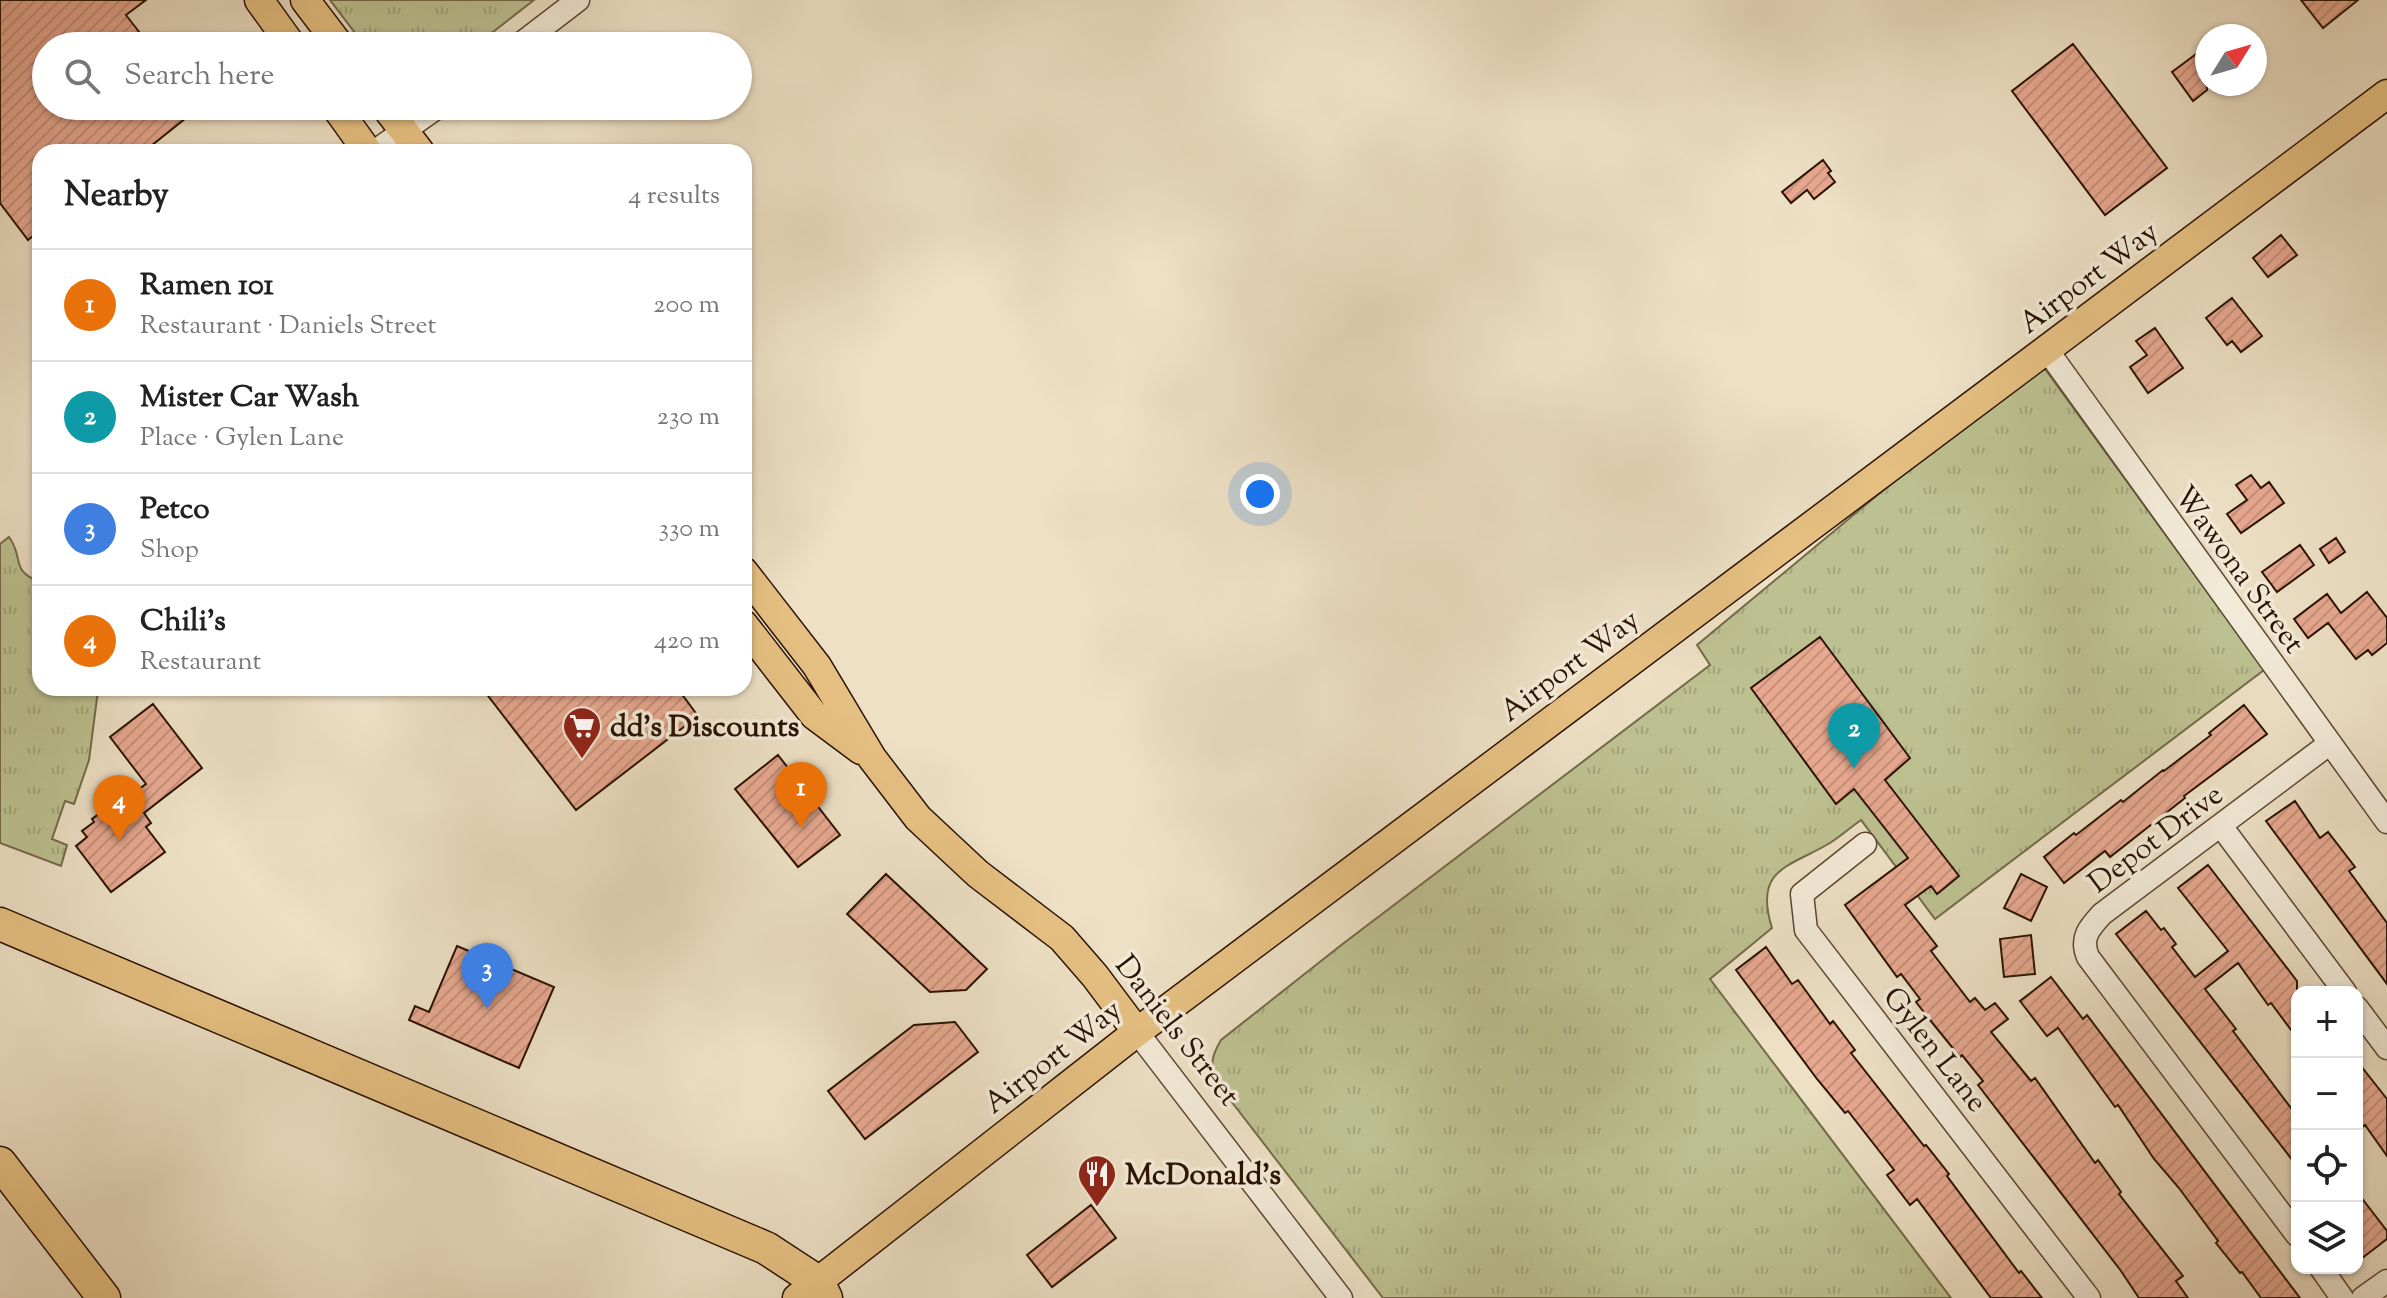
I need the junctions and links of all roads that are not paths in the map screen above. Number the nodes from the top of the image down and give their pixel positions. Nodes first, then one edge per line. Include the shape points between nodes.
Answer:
1 (259, 0) edge
2 (305, 0) edge
3 (578, 0) edge
4 (282, 32) edge
5 (329, 32) edge
6 (536, 32) edge
7 (2387, 94) edge
8 (346, 120) edge
9 (396, 120) edge
10 (428, 120) edge
11 (412, 142) edge
12 (365, 144) edge
13 (2047, 350) junction
14 (752, 582) edge
15 (752, 635) edge
16 (2329, 744) junction
17 (872, 758) junction
18 (2387, 822) edge
19 (2221, 826) junction
20 (1865, 844) dead end
21 (0, 924) edge
22 (2341, 986) edge
23 (2363, 1016) edge
24 (1137, 1032) junction
25 (2387, 1048) edge
26 (0, 1163) edge
27 (2291, 1227) edge
28 (2325, 1274) edge
29 (2387, 1281) edge
30 (814, 1293) edge
31 (104, 1298) edge
32 (1341, 1298) edge
33 (2089, 1298) edge
34 (2342, 1298) edge
35 (2363, 1298) edge

1 - 4 main road
2 - 5 main road
3 - 6 street
7 - 13 main road, Airport Way
8 - 12 main road
9 - 11 main road
10 - 11 street
13 - 16 street, Wawona Street
13 - 24 main road, Airport Way
14 - 17 main road, Daniels Street via 817,666
15 - 17 main road, Daniels Street via 814,715
16 - 18 street, Wawona Street
16 - 19 street, Depot Drive
17 - 24 main road, Daniels Street via 918,818 978,874 1062,938
19 - 22 street
19 - 27 street, Depot Drive via 2102,914 2086,931 2084,947
20 - 33 street, Gylen Lane via 1802,894 1806,930
21 - 30 highway via 766,1248
23 - 25 street
24 - 30 main road, Airport Way
24 - 32 street, Daniels Street
26 - 31 highway
28 - 34 street
29 - 35 street

